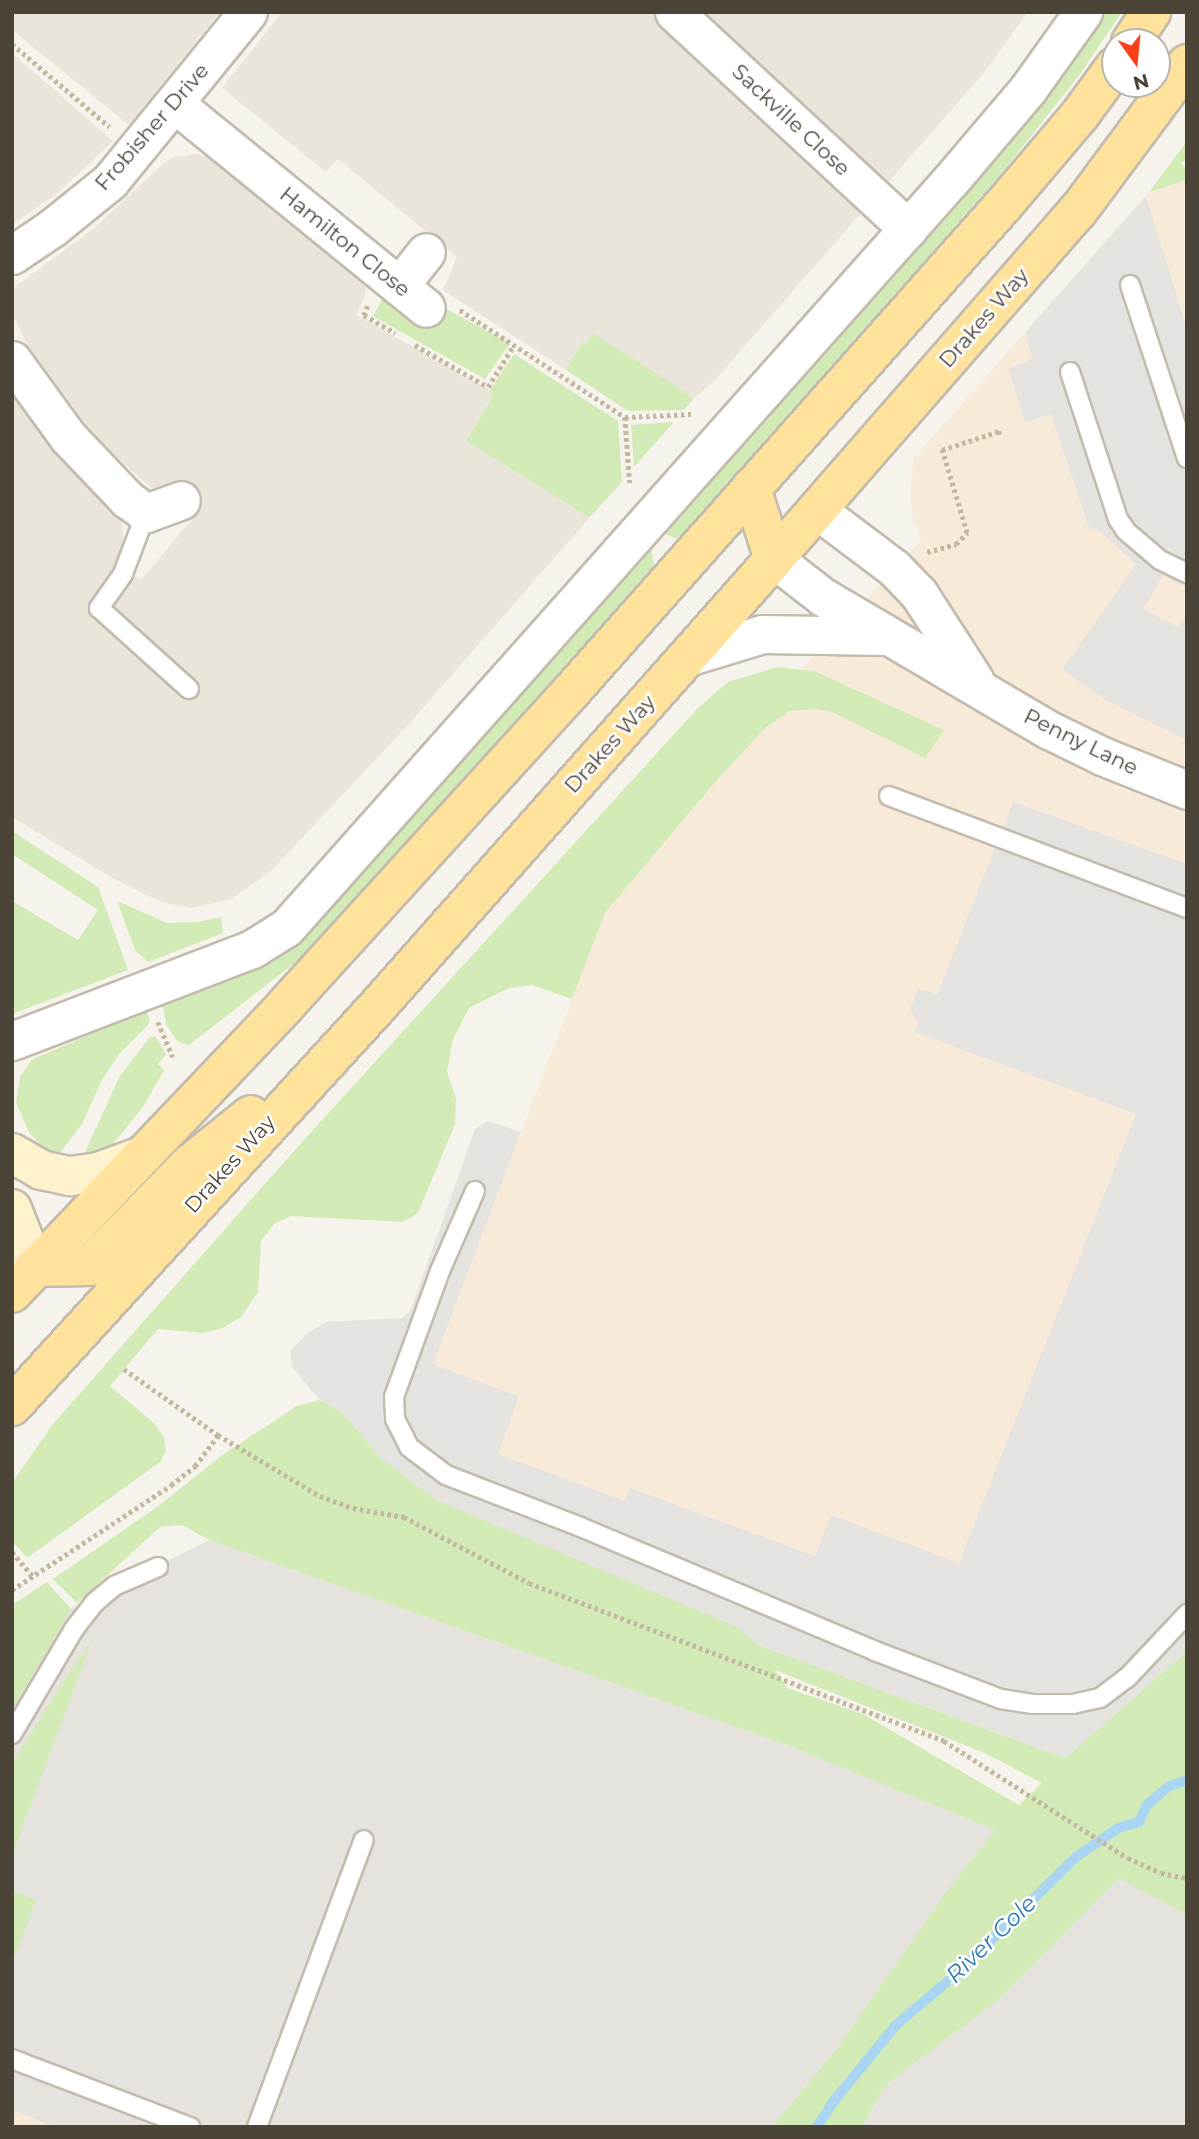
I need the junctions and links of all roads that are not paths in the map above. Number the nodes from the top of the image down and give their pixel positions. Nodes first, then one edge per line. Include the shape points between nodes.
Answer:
1 (248, 12) edge
2 (674, 12) edge
3 (1083, 12) edge
4 (1151, 12) edge
5 (1140, 28) edge
6 (1187, 64) edge
7 (1101, 86) edge
8 (175, 104) junction
9 (908, 229) junction
10 (426, 252) dead end
11 (12, 255) edge
12 (1130, 285) dead end
13 (12, 360) edge
14 (1070, 372) dead end
15 (1187, 458) edge
16 (751, 488) junction
17 (181, 500) dead end
18 (817, 510) junction
19 (146, 513) junction
20 (774, 559) junction
21 (1187, 573) edge
22 (890, 636) junction
23 (687, 657) junction
24 (980, 688) junction
25 (189, 690) dead end
26 (1187, 790) edge
27 (889, 796) dead end
28 (1187, 908) edge
29 (12, 1041) edge
30 (316, 1070) junction
31 (12, 1153) edge
32 (142, 1156) junction
33 (475, 1191) dead end
34 (12, 1209) edge
35 (24, 1280) edge
36 (12, 1406) edge
37 (158, 1567) dead end
38 (1187, 1614) edge
39 (12, 1734) edge
40 (364, 1840) dead end
41 (12, 2059) edge
42 (190, 2127) edge
43 (257, 2127) edge

1 - 8 street, Frobisher Drive
2 - 9 street, Sackville Close
3 - 9 street via 1028,89
4 - 5 main road
6 - 18 main road, Drakes Way via 1078,211
7 - 16 main road via 1006,202
8 - 10 street, Hamilton Close via 412,297
8 - 11 street, Frobisher Drive via 99,191
9 - 29 street via 286,928 253,949
12 - 15 lane
13 - 19 street via 89,460
14 - 21 lane via 1118,519 1160,560
16 - 18 main road
16 - 20 main road
16 - 32 main road via 349,936
17 - 19 street
18 - 20 main road, Drakes Way
18 - 24 street, Penny Lane via 894,568 919,594
19 - 25 lane via 123,574 99,608
20 - 22 street, Penny Lane via 808,587
20 - 23 main road, Drakes Way
22 - 23 street, Penny Lane via 762,635
22 - 24 street, Penny Lane
23 - 30 main road, Drakes Way
24 - 26 street, Penny Lane via 1049,730
27 - 28 lane
30 - 35 main road via 228,1131 90,1266
30 - 36 main road, Drakes Way
31 - 32 street via 41,1170 70,1175 98,1172
32 - 35 main road
33 - 38 lane via 394,1397 395,1419 410,1447 446,1475 1001,1699 1060,1704 1100,1698 1127,1678
34 - 35 street
37 - 39 lane via 114,1586 94,1603
40 - 43 lane
41 - 42 lane

